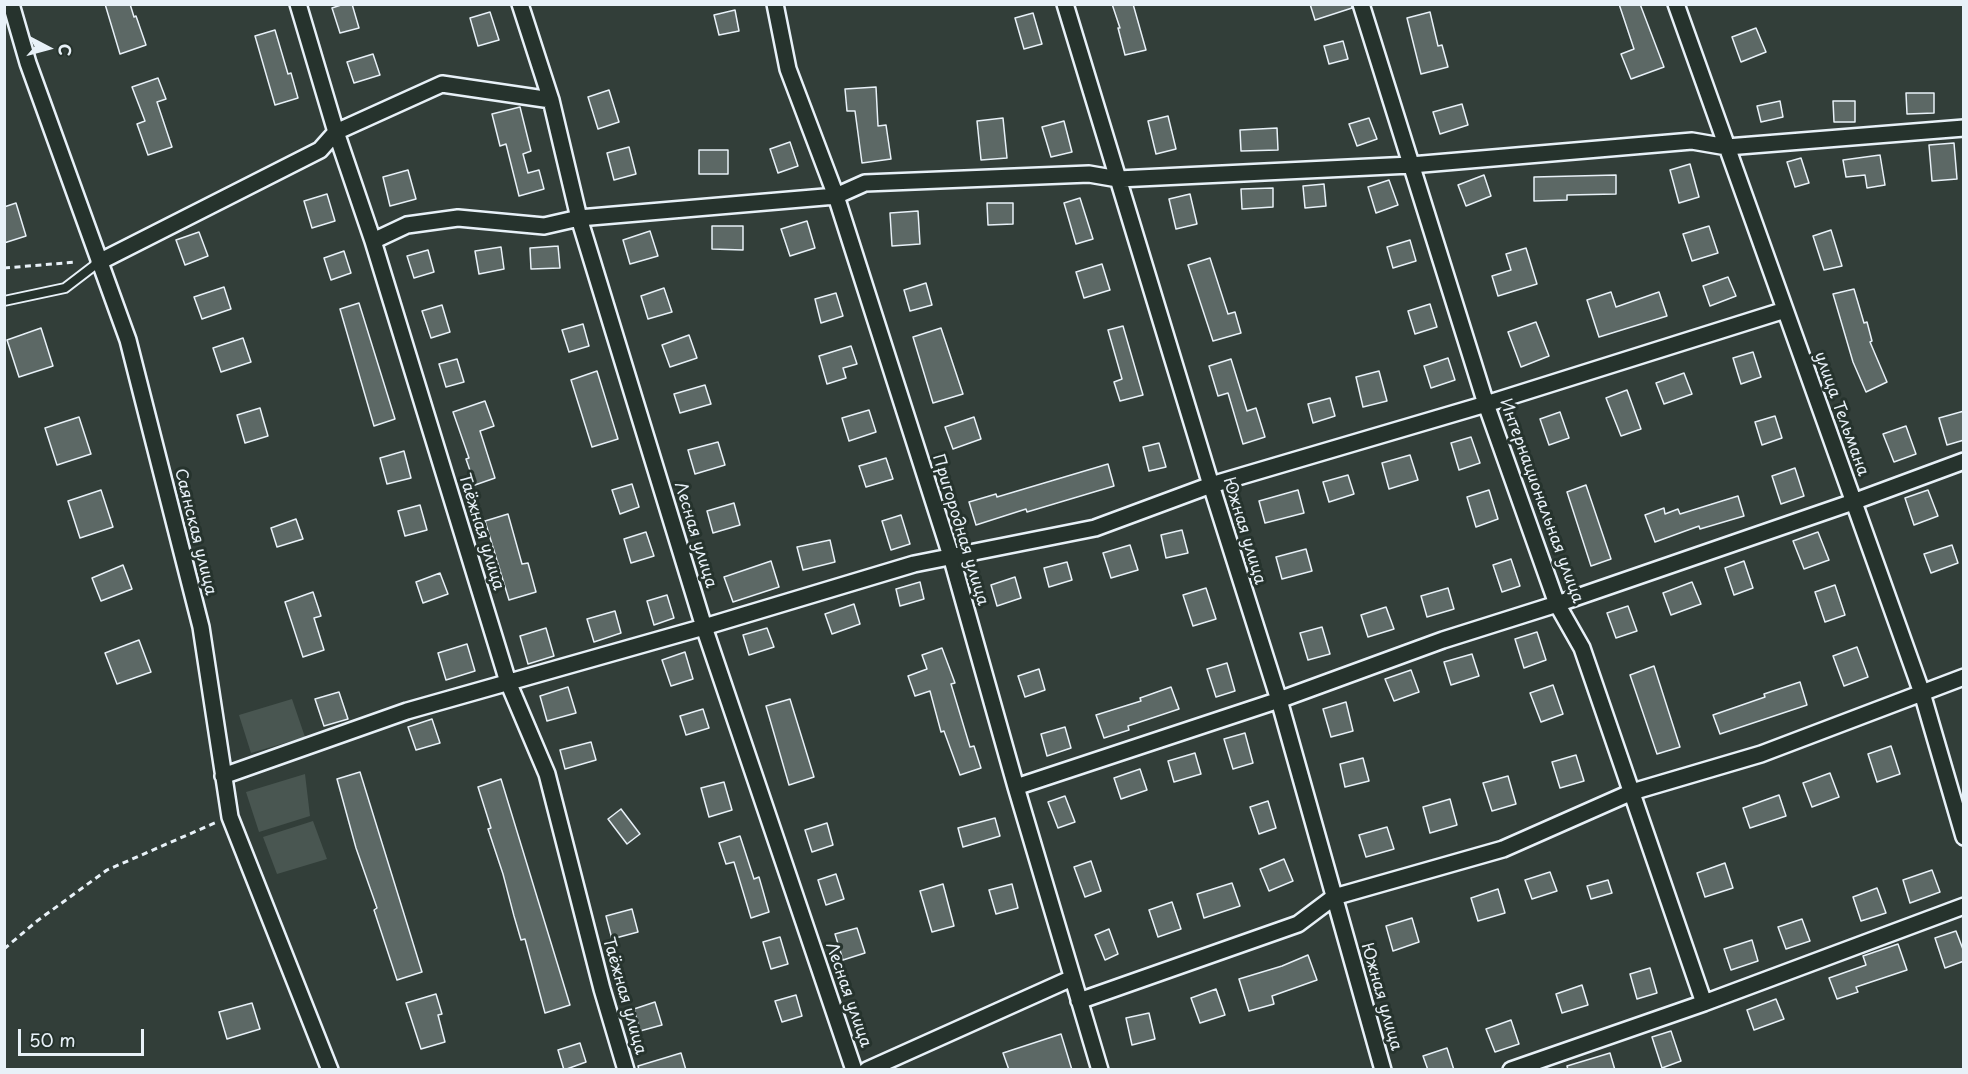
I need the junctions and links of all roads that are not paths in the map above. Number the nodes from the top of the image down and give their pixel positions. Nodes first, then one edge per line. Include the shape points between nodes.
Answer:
1 (11, 4) edge
2 (298, 4) edge
3 (520, 4) edge
4 (774, 4) edge
5 (1065, 4) edge
6 (1361, 4) edge
7 (1676, 4) edge
8 (551, 100) junction
9 (1964, 128) edge
10 (336, 132) junction
11 (1727, 147) junction
12 (1411, 165) junction
13 (1118, 179) junction
14 (836, 196) junction
15 (579, 218) junction
16 (373, 241) junction
17 (99, 262) junction
18 (4, 301) edge
19 (1785, 310) junction
20 (1486, 404) junction
21 (1964, 461) edge
22 (1211, 485) junction
23 (1853, 502) junction
24 (951, 556) junction
25 (1557, 604) junction
26 (704, 627) junction
27 (1964, 677) edge
28 (508, 682) junction
29 (1922, 693) junction
30 (1279, 700) junction
31 (223, 776) junction
32 (1016, 787) junction
33 (1632, 792) junction
34 (1964, 837) edge
35 (1334, 897) junction
36 (1964, 906) edge
37 (1072, 978) junction
38 (1079, 1001) junction
39 (1704, 1003) junction
40 (330, 1070) edge
41 (626, 1070) edge
42 (854, 1070) edge
43 (867, 1070) edge
44 (1100, 1070) edge
45 (1383, 1070) edge
46 (1511, 1070) edge

1 - 17 street, Саянская улица
2 - 10 street, Таёжная улица
3 - 8 street, Лесная улица
4 - 14 street, Пригородная улица via 788,69
5 - 13 street, Южная улица
6 - 12 street, Интернациональная улица
7 - 11 street, улица Тельмана
8 - 10 street via 442,84
8 - 15 street, Лесная улица
9 - 11 street
10 - 16 street, Таёжная улица
10 - 17 street via 320,150
11 - 12 street via 1692,141
11 - 19 street, улица Тельмана
12 - 13 street
12 - 20 street, Интернациональная улица
13 - 14 street via 1089,174 865,183
13 - 22 street, Южная улица
14 - 15 street
14 - 24 street, Пригородная улица
15 - 16 street via 544,226 458,218 407,225
15 - 26 street, Лесная улица
16 - 28 street, Таёжная улица
17 - 18 lane via 65,288
17 - 31 street, Саянская улица via 128,340 201,627
19 - 20 street
19 - 23 street, улица Тельмана
20 - 22 street
20 - 25 street, Интернациональная улица
21 - 23 street
22 - 24 street via 1095,528
22 - 30 street, Южная улица
23 - 25 street
23 - 29 street, улица Тельмана
24 - 26 street
24 - 32 street, Пригородная улица
25 - 30 street via 1443,640
25 - 33 street, Интернациональная улица via 1582,648
26 - 28 street
26 - 42 street, Лесная улица
27 - 29 street
28 - 31 street via 407,711
28 - 41 street, Таёжная улица via 547,774
29 - 33 street via 1761,754
29 - 34 street, улица Тельмана
30 - 32 street
30 - 35 street, Южная улица
31 - 40 street, Саянская улица via 230,817
32 - 37 street, Пригородная улица
33 - 35 street via 1503,849
33 - 39 street, Интернациональная улица
35 - 38 street via 1298,924
35 - 45 street, Южная улица
36 - 39 street
37 - 38 street, Пригородная улица
37 - 43 street
38 - 44 street, Пригородная улица
39 - 46 street

